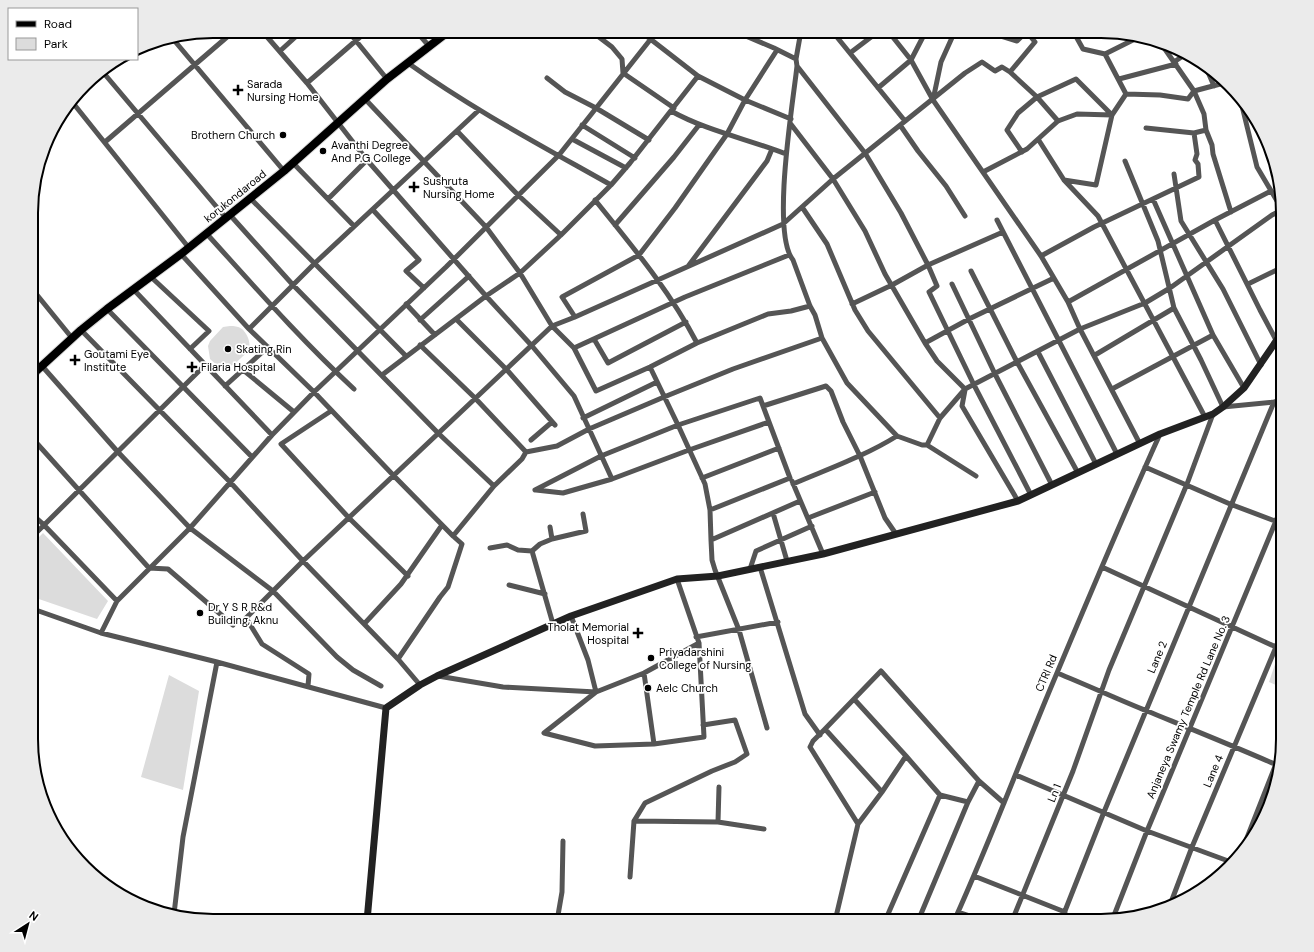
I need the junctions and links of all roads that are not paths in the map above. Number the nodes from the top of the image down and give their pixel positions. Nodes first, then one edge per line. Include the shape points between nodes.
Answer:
1 (226, 38) edge
2 (268, 38) edge
3 (294, 38) edge
4 (358, 38) edge
5 (422, 38) edge
6 (439, 38) edge
7 (600, 38) edge
8 (750, 38) edge
9 (799, 38) edge
10 (838, 38) edge
11 (869, 38) edge
12 (893, 38) edge
13 (922, 38) edge
14 (952, 38) edge
15 (1007, 38) edge
16 (1020, 38) edge
17 (1031, 38) edge
18 (1077, 38) edge
19 (356, 40) junction
20 (650, 40) joint
21 (1132, 40) edge
22 (175, 42) edge
23 (429, 46) junction
24 (777, 50) junction
25 (1166, 50) edge
26 (280, 51) junction
27 (850, 53) junction
28 (1105, 54) junction
29 (1181, 58) edge
30 (796, 59) junction
31 (910, 60) junction
32 (408, 63) junction
33 (1175, 63) junction
34 (194, 64) junction
35 (797, 66) junction
36 (1010, 72) junction
37 (623, 73) junction
38 (106, 75) edge
39 (698, 76) junction
40 (1210, 76) edge
41 (547, 78) dead end
42 (386, 79) junction
43 (1119, 79) junction
44 (307, 83) junction
45 (1220, 84) edge
46 (1214, 86) junction
47 (878, 88) junction
48 (1194, 91) junction
49 (1126, 94) junction
50 (1037, 97) junction
51 (365, 98) junction
52 (745, 100) junction
53 (933, 100) junction
54 (75, 105) edge
55 (596, 108) junction
56 (479, 110) junction
57 (672, 110) junction
58 (138, 113) junction
59 (1112, 115) junction
60 (1248, 118) edge
61 (791, 121) junction
62 (905, 121) junction
63 (1058, 121) junction
64 (337, 122) junction
65 (582, 125) junction
66 (700, 125) junction
67 (900, 125) junction
68 (1146, 128) dead end
69 (1206, 130) junction
70 (457, 131) junction
71 (1194, 133) junction
72 (727, 134) junction
73 (572, 139) junction
74 (1038, 139) junction
75 (648, 140) junction
76 (105, 142) junction
77 (772, 149) junction
78 (1022, 152) junction
79 (865, 153) junction
80 (786, 154) junction
81 (559, 155) junction
82 (635, 158) junction
83 (367, 160) junction
84 (424, 161) junction
85 (1125, 161) dead end
86 (293, 163) junction
87 (626, 168) junction
88 (284, 171) junction
89 (984, 172) junction
90 (1174, 174) dead end
91 (833, 179) junction
92 (1064, 180) junction
93 (611, 185) junction
94 (1176, 188) junction
95 (394, 190) junction
96 (1271, 191) junction
97 (518, 195) junction
98 (250, 198) junction
99 (328, 199) junction
100 (1153, 199) junction
101 (595, 200) junction
102 (1276, 200) edge
103 (1143, 204) junction
104 (802, 207) junction
105 (373, 210) junction
106 (1231, 212) junction
107 (1276, 213) edge
108 (228, 216) junction
109 (965, 216) dead end
110 (997, 220) dead end
111 (1215, 220) junction
112 (1102, 223) junction
113 (783, 224) junction
114 (615, 225) junction
115 (354, 226) junction
116 (486, 227) junction
117 (1003, 232) junction
118 (206, 233) junction
119 (1189, 234) junction
120 (561, 235) junction
121 (1173, 244) junction
122 (1229, 246) junction
123 (189, 248) junction
124 (1160, 251) junction
125 (181, 254) junction
126 (639, 254) junction
127 (789, 255) junction
128 (1041, 256) junction
129 (454, 259) junction
130 (1206, 262) junction
131 (315, 263) junction
132 (928, 265) junction
133 (688, 266) junction
134 (1127, 269) junction
135 (1276, 270) edge
136 (971, 271) dead end
137 (520, 273) junction
138 (469, 276) junction
139 (1187, 276) junction
140 (151, 277) junction
141 (1054, 278) junction
142 (658, 280) junction
143 (952, 284) dead end
144 (1248, 284) junction
145 (293, 285) junction
146 (891, 285) junction
147 (424, 288) junction
148 (1032, 288) junction
149 (1170, 288) junction
150 (134, 290) junction
151 (486, 296) junction
152 (38, 297) edge
153 (673, 302) junction
154 (1068, 302) junction
155 (1145, 303) junction
156 (406, 304) junction
157 (852, 304) junction
158 (272, 306) junction
159 (810, 306) junction
160 (1174, 308) junction
161 (107, 309) junction
162 (990, 309) junction
163 (575, 317) junction
164 (456, 319) junction
165 (969, 319) junction
166 (420, 320) junction
167 (1154, 320) junction
168 (686, 322) junction
169 (552, 326) junction
170 (249, 329) junction
171 (380, 329) junction
172 (1080, 329) junction
173 (81, 330) junction
174 (948, 331) junction
175 (435, 335) junction
176 (1213, 335) junction
177 (72, 338) junction
178 (822, 338) junction
179 (594, 339) junction
180 (1276, 340) joint
181 (1059, 341) junction
182 (925, 342) junction
183 (697, 343) junction
184 (420, 345) junction
185 (1194, 345) junction
186 (532, 346) junction
187 (268, 347) junction
188 (574, 348) junction
189 (190, 349) junction
190 (358, 350) junction
191 (1038, 352) junction
192 (1095, 355) junction
193 (406, 356) junction
194 (1172, 357) junction
195 (1017, 362) junction
196 (205, 365) junction
197 (1261, 365) junction
198 (42, 366) junction
199 (650, 367) junction
200 (242, 369) junction
201 (38, 370) edge
202 (507, 370) junction
203 (335, 372) junction
204 (995, 374) junction
205 (382, 375) junction
206 (657, 382) junction
207 (974, 385) junction
208 (183, 386) junction
209 (226, 386) junction
210 (1244, 388) junction
211 (354, 389) dead end
212 (965, 389) junction
213 (1112, 389) junction
214 (314, 392) junction
215 (664, 397) junction
216 (475, 398) junction
217 (1274, 402) joint
218 (763, 406) junction
219 (1223, 408) junction
220 (159, 410) junction
221 (331, 411) junction
222 (294, 412) junction
223 (1213, 414) junction
224 (583, 418) junction
225 (940, 418) junction
226 (1205, 418) junction
227 (769, 422) junction
228 (678, 425) junction
229 (589, 429) junction
230 (438, 434) junction
231 (1160, 434) junction
232 (272, 435) junction
233 (897, 436) junction
234 (531, 440) dead end
235 (1140, 444) junction
236 (38, 445) edge
237 (927, 445) junction
238 (779, 448) junction
239 (689, 450) junction
240 (117, 451) junction
241 (526, 452) junction
242 (1117, 454) junction
243 (601, 456) junction
244 (860, 456) junction
245 (252, 457) junction
246 (1096, 464) junction
247 (1145, 467) junction
248 (1078, 473) junction
249 (394, 476) junction
250 (976, 476) dead end
251 (702, 478) junction
252 (790, 478) junction
253 (612, 479) junction
254 (230, 482) junction
255 (793, 484) junction
256 (1187, 484) junction
257 (1052, 485) junction
258 (494, 486) junction
259 (79, 489) junction
260 (875, 492) junction
261 (1031, 495) junction
262 (800, 501) junction
263 (1018, 502) junction
264 (1230, 504) junction
265 (710, 510) junction
266 (772, 513) junction
267 (584, 514) dead end
268 (349, 518) junction
269 (808, 518) junction
270 (38, 520) edge
271 (1275, 521) joint
272 (43, 524) junction
273 (442, 525) junction
274 (812, 526) junction
275 (550, 527) dead end
276 (190, 528) junction
277 (38, 529) edge
278 (896, 534) junction
279 (453, 536) junction
280 (552, 539) junction
281 (711, 540) junction
282 (781, 540) junction
283 (490, 548) dead end
284 (532, 551) junction
285 (823, 554) junction
286 (303, 561) junction
287 (787, 561) junction
288 (760, 567) junction
289 (1102, 567) junction
290 (149, 568) junction
291 (750, 569) junction
292 (408, 576) junction
293 (718, 576) junction
294 (678, 579) junction
295 (509, 585) dead end
296 (1145, 587) junction
297 (272, 592) junction
298 (545, 594) junction
299 (117, 601) junction
300 (1189, 606) junction
301 (38, 611) edge
302 (571, 616) junction
303 (778, 622) junction
304 (365, 623) junction
305 (553, 624) junction
306 (233, 625) dead end
307 (1232, 627) junction
308 (739, 630) junction
309 (101, 633) junction
310 (696, 637) junction
311 (699, 644) junction
312 (1276, 646) joint
313 (398, 659) junction
314 (217, 662) junction
315 (644, 673) junction
316 (1057, 673) junction
317 (437, 676) junction
318 (420, 685) junction
319 (308, 686) junction
320 (381, 686) dead end
321 (1102, 691) junction
322 (596, 692) junction
323 (854, 699) junction
324 (386, 708) junction
325 (1146, 710) junction
326 (703, 724) junction
327 (767, 728) dead end
328 (1190, 728) junction
329 (825, 729) junction
330 (820, 735) junction
331 (654, 744) junction
332 (1234, 746) junction
333 (906, 756) junction
334 (1275, 764) edge
335 (1016, 775) junction
336 (1272, 778) edge
337 (979, 781) junction
338 (719, 787) dead end
339 (882, 792) junction
340 (940, 795) junction
341 (1064, 796) junction
342 (968, 802) junction
343 (1004, 803) junction
344 (1104, 812) junction
345 (634, 821) junction
346 (718, 822) junction
347 (858, 824) junction
348 (764, 829) dead end
349 (1251, 829) edge
350 (1147, 831) junction
351 (563, 841) dead end
352 (1192, 847) junction
353 (1227, 861) edge
354 (974, 876) junction
355 (630, 877) dead end
356 (1023, 896) junction
357 (1172, 899) edge
358 (174, 910) edge
359 (958, 912) joint
360 (1065, 912) joint
361 (369, 914) edge
362 (559, 914) edge
363 (837, 914) edge
364 (888, 914) edge
365 (921, 914) edge
366 (964, 914) edge
367 (1015, 914) edge
368 (1115, 914) edge

1 - 34 street
2 - 26 street
3 - 26 street
4 - 19 street
5 - 23 street
6 - 23 main road, korukondaroad
7 - 37 street via 622,59
8 - 24 street
9 - 30 street
10 - 27 street
11 - 27 street
12 - 31 street
13 - 31 street
14 - 53 street via 941,62
15 - 16 street via 1017,41
17 - 36 street via 1035,42
18 - 28 street via 1083,49
19 - 42 street
19 - 44 street
20 - 37 street
20 - 39 street
21 - 28 street
22 - 34 street
23 - 32 main road, korukondaroad
24 - 30 street
24 - 52 street
25 - 33 street
26 - 44 street
27 - 47 street
28 - 43 street
29 - 33 street
30 - 35 street
31 - 47 street
31 - 53 street
32 - 42 main road, korukondaroad
32 - 56 street
33 - 43 street
33 - 48 street
34 - 58 street
34 - 88 street
35 - 61 street
35 - 79 street
36 - 50 street
36 - 53 street via 1002,67 994,71 982,62
37 - 55 street
37 - 57 street
38 - 58 street
39 - 52 street
39 - 57 street
40 - 46 street
41 - 55 street via 565,92
42 - 51 main road, korukondaroad
43 - 49 street
44 - 64 street
45 - 46 street
46 - 48 street
47 - 62 street
48 - 49 street via 1188,99
48 - 69 street via 1204,114
49 - 59 street
50 - 59 street via 1076,79
50 - 63 street
50 - 78 street via 1018,113 1007,130
51 - 64 main road, korukondaroad
51 - 84 street
52 - 61 street
52 - 72 street
53 - 62 street
53 - 89 street
54 - 76 street
55 - 65 street
55 - 75 street
56 - 70 street
56 - 81 street
57 - 66 street via 690,122
57 - 75 street
58 - 76 street
58 - 108 street
59 - 63 street via 1077,114
59 - 92 street via 1096,185
60 - 96 street via 1257,167
61 - 80 street
61 - 91 street
62 - 67 street
63 - 74 street
64 - 83 street
64 - 86 main road, korukondaroad
65 - 73 street
65 - 82 street
66 - 72 street
66 - 114 street
67 - 79 street
67 - 109 street
68 - 71 street
69 - 71 street
69 - 106 street
70 - 84 street
70 - 97 street
71 - 94 street via 1197,154 1195,160 1198,164 1199,177
72 - 77 street
72 - 126 street
73 - 81 street
73 - 87 street
74 - 78 street
74 - 92 street
75 - 82 street
76 - 123 street
77 - 80 street
77 - 133 street via 766,161
78 - 89 street
79 - 91 street
79 - 132 street
80 - 113 street
81 - 93 street
81 - 97 street
82 - 87 street
83 - 95 street
83 - 99 street
84 - 95 street
84 - 116 street
85 - 103 street
86 - 88 main road, korukondaroad
86 - 99 street
87 - 93 street
88 - 98 main road, korukondaroad
89 - 128 street
90 - 94 street
91 - 104 street
91 - 146 street via 865,231
92 - 112 street
93 - 101 street
94 - 100 street
94 - 119 street via 1181,221
95 - 105 street
95 - 129 street
96 - 102 street
96 - 106 street
97 - 116 street
97 - 120 street
98 - 108 main road, korukondaroad
98 - 131 street
99 - 115 street
100 - 103 street
100 - 121 street
101 - 114 street
101 - 120 street
103 - 112 street
103 - 124 street
104 - 113 street
104 - 157 street via 827,244
105 - 115 street
105 - 147 street via 419,260 406,271
106 - 111 street
107 - 122 street
108 - 118 main road, korukondaroad
108 - 145 street
110 - 117 street
111 - 119 street
111 - 122 street
112 - 128 street
112 - 134 street
113 - 127 street
113 - 133 street
114 - 126 street
115 - 131 street
116 - 129 street
116 - 137 street
117 - 132 street
117 - 148 street
118 - 123 main road, korukondaroad
118 - 158 street
119 - 121 street
119 - 130 street
120 - 137 street
121 - 124 street
121 - 139 street
122 - 130 street
122 - 144 street
123 - 125 main road, korukondaroad
124 - 134 street
124 - 149 street
125 - 140 main road, korukondaroad
125 - 170 street
126 - 142 street
126 - 163 street via 562,297
127 - 153 street
127 - 159 street
128 - 141 street
129 - 138 street
129 - 147 street
130 - 139 street
130 - 197 street via 1223,288
131 - 145 street
131 - 171 street
132 - 146 street
132 - 174 street via 937,286 929,292
133 - 142 street
134 - 154 street
134 - 155 street
135 - 144 street
136 - 162 street
137 - 151 street
137 - 169 street
138 - 151 street
138 - 166 street
139 - 149 street
139 - 176 street
140 - 150 main road, korukondaroad
140 - 189 street via 209,331
141 - 148 street
141 - 154 street
142 - 153 street
142 - 163 street
143 - 165 street
144 - 180 street
145 - 158 street
145 - 190 street
146 - 157 street
146 - 182 street
147 - 156 street
148 - 162 street
148 - 181 street
149 - 155 street
149 - 160 street
150 - 161 main road, korukondaroad
150 - 189 street
151 - 164 street
151 - 186 street
152 - 177 street
153 - 168 street
153 - 179 street
154 - 172 street
155 - 167 street
155 - 172 street
156 - 166 street
156 - 171 street
157 - 225 street via 868,331
158 - 170 street
158 - 203 street
159 - 178 street
159 - 183 street via 768,314
160 - 167 street
160 - 185 street
161 - 173 main road, korukondaroad
161 - 208 street
162 - 165 street
162 - 195 street
163 - 169 street
164 - 175 street
164 - 202 street
165 - 174 street
165 - 204 street
166 - 175 street
167 - 192 street
167 - 194 street
168 - 179 street via 608,363
168 - 183 street
169 - 186 street
169 - 188 street
170 - 187 street
171 - 190 street
171 - 193 street
172 - 181 street
172 - 192 street
173 - 177 main road, korukondaroad
173 - 220 street
174 - 182 street
174 - 207 street
175 - 184 street
176 - 185 street
176 - 210 street
177 - 198 main road, korukondaroad
178 - 215 street via 733,369
178 - 233 street via 847,384
179 - 188 street
180 - 197 street
181 - 191 street
181 - 242 street
182 - 212 street via 937,361
183 - 199 street
184 - 193 street
184 - 216 street
185 - 194 street
185 - 219 street
186 - 202 street
186 - 224 street via 574,396
187 - 200 street
187 - 214 street
188 - 199 street via 596,392
189 - 196 street
190 - 203 street
190 - 205 street
191 - 195 street
191 - 246 street
192 - 213 street
193 - 205 street
194 - 213 street
194 - 226 street
195 - 204 street
195 - 248 street
196 - 208 street
196 - 209 street
197 - 210 street
198 - 201 main road, korukondaroad
198 - 240 street
199 - 206 street
200 - 209 street
200 - 222 street
202 - 216 street
202 - 234 street via 554,423
203 - 211 street
203 - 214 street
204 - 207 street
204 - 257 street
205 - 230 street
206 - 215 street
206 - 224 street
207 - 212 street
207 - 261 street
208 - 220 street
208 - 245 street
209 - 232 street
210 - 219 street
212 - 225 street
212 - 263 street via 962,406
213 - 235 street
214 - 221 street
214 - 222 street
215 - 228 street
215 - 229 street
216 - 230 street
216 - 241 street
217 - 219 street
217 - 264 street, Lane 2
218 - 227 street
218 - 228 street via 760,398
218 - 244 street via 826,386 831,391
219 - 223 street
220 - 240 street
220 - 254 street
221 - 249 street
221 - 268 street via 281,444
222 - 232 street
223 - 226 street
223 - 256 street, Ln 1
224 - 229 street
225 - 237 street
226 - 231 street
227 - 238 street
227 - 239 street
228 - 239 street
228 - 243 street
229 - 241 street via 557,446
229 - 243 street
230 - 249 street
230 - 258 street
231 - 235 street
231 - 247 street, CTRI Rd
232 - 245 street
233 - 237 street
233 - 244 street
235 - 242 street
236 - 259 street
237 - 250 street
238 - 251 street
238 - 252 street
239 - 251 street
239 - 253 street
240 - 259 street
240 - 276 street
241 - 258 street
242 - 246 street
243 - 253 street
243 - 253 street via 535,490 563,493
244 - 255 street
244 - 260 street
245 - 254 street
246 - 248 street
247 - 256 street
247 - 289 street, CTRI Rd
248 - 257 street
249 - 268 street
249 - 273 street
251 - 265 street
252 - 255 street
252 - 265 street
254 - 276 street
254 - 286 street
255 - 262 street
256 - 264 street
256 - 296 street, Ln 1
257 - 261 street
258 - 279 street
259 - 272 street
259 - 290 street
260 - 269 street
260 - 278 street via 885,518
261 - 263 street
262 - 266 street
262 - 269 street
263 - 278 street
264 - 271 street
264 - 300 street, Lane 2
265 - 281 street
266 - 281 street
266 - 282 street
267 - 280 street via 586,531
268 - 286 street
268 - 292 street
269 - 274 street
270 - 272 street
271 - 307 street, Anjaneya Swamy Temple Rd Lane No. 3
272 - 277 street
272 - 299 street
273 - 279 street
273 - 292 street
274 - 282 street
274 - 285 street
275 - 280 street
276 - 290 street
276 - 297 street
278 - 285 street
279 - 313 street via 462,544 448,587
280 - 284 street
281 - 293 street via 712,560
282 - 287 street
282 - 291 street via 756,551
283 - 284 street via 507,545 518,550
284 - 298 street
285 - 287 street
286 - 297 street
286 - 304 street
287 - 288 street
288 - 291 street
288 - 303 street
289 - 296 street
289 - 316 street, CTRI Rd
290 - 299 street
290 - 306 street via 168,569
291 - 293 street
292 - 304 street
293 - 294 street
293 - 308 street
294 - 302 street
294 - 310 street
295 - 298 street
296 - 300 street
296 - 321 street, Ln 1
297 - 319 street via 246,618 262,644 310,674
297 - 320 street via 337,657 353,670
298 - 305 street
299 - 309 street
300 - 307 street
300 - 325 street, Lane 2
301 - 309 street
302 - 305 street
302 - 322 street via 588,660
303 - 308 street
303 - 330 street via 805,714
304 - 313 street
305 - 317 street
307 - 312 street
307 - 328 street, Anjaneya Swamy Temple Rd Lane No. 3
308 - 310 street
308 - 327 street
309 - 314 street
310 - 311 street
311 - 315 street
311 - 326 street
312 - 332 street, Lane 4
313 - 318 street
314 - 319 street
314 - 358 street via 183,837
315 - 322 street
315 - 331 street
316 - 321 street
316 - 335 street, CTRI Rd
317 - 318 street
317 - 322 street via 503,687
318 - 324 street
319 - 324 street
321 - 325 street
321 - 341 street, Ln 1
322 - 331 street via 544,733 595,746
323 - 329 street
323 - 333 street
323 - 337 street via 881,671
324 - 361 street
325 - 328 street
325 - 344 street, Lane 2
326 - 331 street via 704,738
326 - 345 street via 735,720 747,754 735,762 645,803
328 - 332 street
328 - 350 street, Anjaneya Swamy Temple Rd Lane No. 3
329 - 330 street
329 - 339 street
330 - 347 street via 810,747
332 - 334 street
332 - 352 street, Lane 4
333 - 339 street
333 - 340 street
335 - 341 street
335 - 343 street, CTRI Rd
336 - 349 street
337 - 342 street
337 - 343 street
338 - 346 street
339 - 347 street
340 - 342 street
340 - 364 street
341 - 344 street
341 - 356 street, Ln 1
342 - 365 street
343 - 354 street, CTRI Rd
344 - 350 street
344 - 360 street, Lane 2
345 - 346 street
345 - 355 street
346 - 348 street
347 - 363 street
350 - 352 street
350 - 368 street, Anjaneya Swamy Temple Rd Lane No. 3
351 - 362 street
352 - 353 street
352 - 357 street, Lane 4
354 - 356 street
354 - 359 street, CTRI Rd
356 - 360 street
356 - 367 street, Ln 1
359 - 366 street

